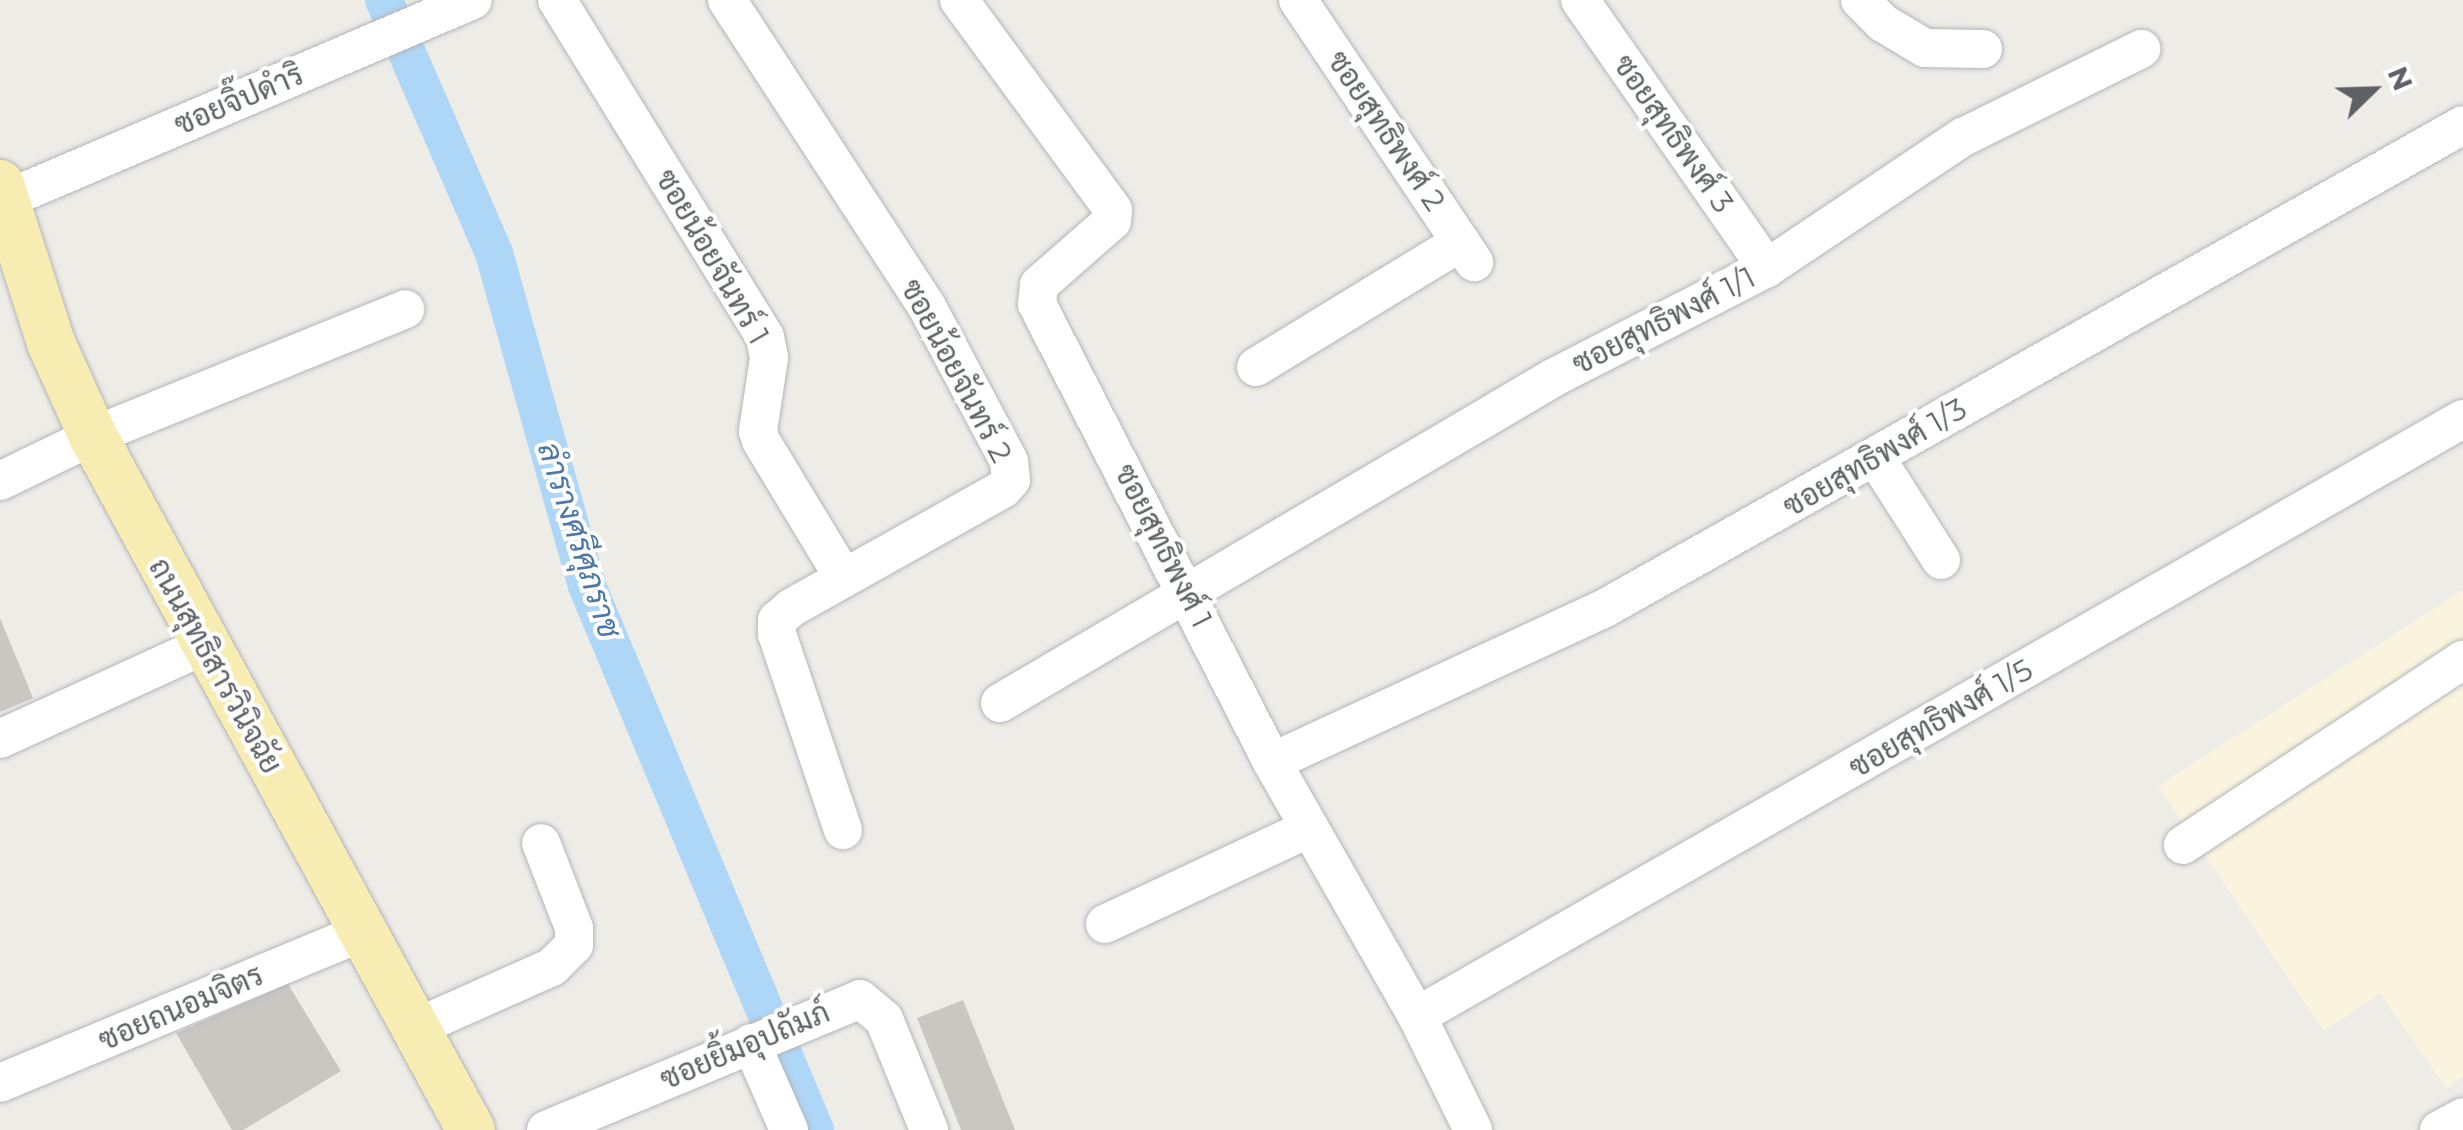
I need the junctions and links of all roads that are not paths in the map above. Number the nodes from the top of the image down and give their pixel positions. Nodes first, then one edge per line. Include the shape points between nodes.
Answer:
1 (472, 0) edge
2 (556, 0) edge
3 (728, 0) edge
4 (958, 0) edge
5 (1298, 0) edge
6 (1580, 0) edge
7 (1860, 0) edge
8 (2141, 49) dead end
9 (1983, 50) dead end
10 (2463, 125) edge
11 (2, 194) edge
12 (1767, 268) junction
13 (406, 309) dead end
14 (1256, 367) dead end
15 (2463, 419) edge
16 (93, 436) junction
17 (1876, 458) junction
18 (0, 481) edge
19 (1940, 560) dead end
20 (844, 578) junction
21 (1188, 594) junction
22 (203, 646) junction
23 (2463, 660) edge
24 (1000, 703) dead end
25 (0, 740) edge
26 (1272, 762) junction
27 (1310, 828) junction
28 (843, 830) dead end
29 (542, 842) dead end
30 (2183, 845) dead end
31 (1105, 924) dead end
32 (362, 932) junction
33 (1417, 1016) junction
34 (415, 1028) junction
35 (755, 1041) junction
36 (0, 1083) edge
37 (2463, 1117) edge
38 (471, 1130) edge
39 (546, 1130) edge
40 (789, 1130) edge
41 (930, 1130) edge
42 (1473, 1130) edge
43 (2439, 1130) edge

1 - 11 street, ซอยจิ๊ปดำริ
2 - 20 street, ซอยน้อยจันทร์ 1 via 765,336 761,442
3 - 20 street, ซอยน้อยจันทร์ 2 via 927,307 1009,462 1011,480 1003,489
4 - 21 street, ซอยสุทธิพงศ์ 1 via 1113,210 1112,221 1039,285 1038,304
5 - 14 street, ซอยสุทธิพงศ์ 2 via 1468,252
6 - 12 street, ซอยสุทธิพงศ์ 3
7 - 9 street via 1924,48
8 - 12 street, ซอยสุทธิพงศ์ 1/1 via 1963,136
10 - 17 street, ซอยสุทธิพงศ์ 1/3
11 - 16 main road, ถนนสุทธิสารวินิจฉัย via 51,343
12 - 21 street, ซอยสุทธิพงศ์ 1/1 via 1553,378
13 - 16 street
15 - 33 street, ซอยสุทธิพงศ์ 1/5
16 - 18 street
16 - 22 main road, ถนนสุทธิสารวินิจฉัย
17 - 19 street
17 - 26 street, ซอยสุทธิพงศ์ 1/3 via 1607,607
20 - 28 street, ซอยน้อยจันทร์ 2 via 777,620
21 - 24 street, ซอยสุทธิพงศ์ 1/1
21 - 26 street, ซอยสุทธิพงศ์ 1
22 - 25 street
22 - 32 main road, ถนนสุทธิสารวินิจฉัย
23 - 30 street
26 - 27 street, ซอยสุทธิพงศ์ 1
27 - 31 street
27 - 33 street, ซอยสุทธิพงศ์ 1
29 - 34 street via 574,928 574,945 552,967
32 - 34 main road, ถนนสุทธิสารวินิจฉัย
32 - 36 street, ซอยถนอมจิตร
33 - 42 street, ซอยสุทธิพงศ์ 1
34 - 38 main road, ถนนสุทธิสารวินิจฉัย
35 - 39 street, ซอยยิ้มอุปถัมภ์
35 - 40 street
35 - 41 street, ซอยยิ้มอุปถัมภ์ via 860,998 884,1019
37 - 43 street

